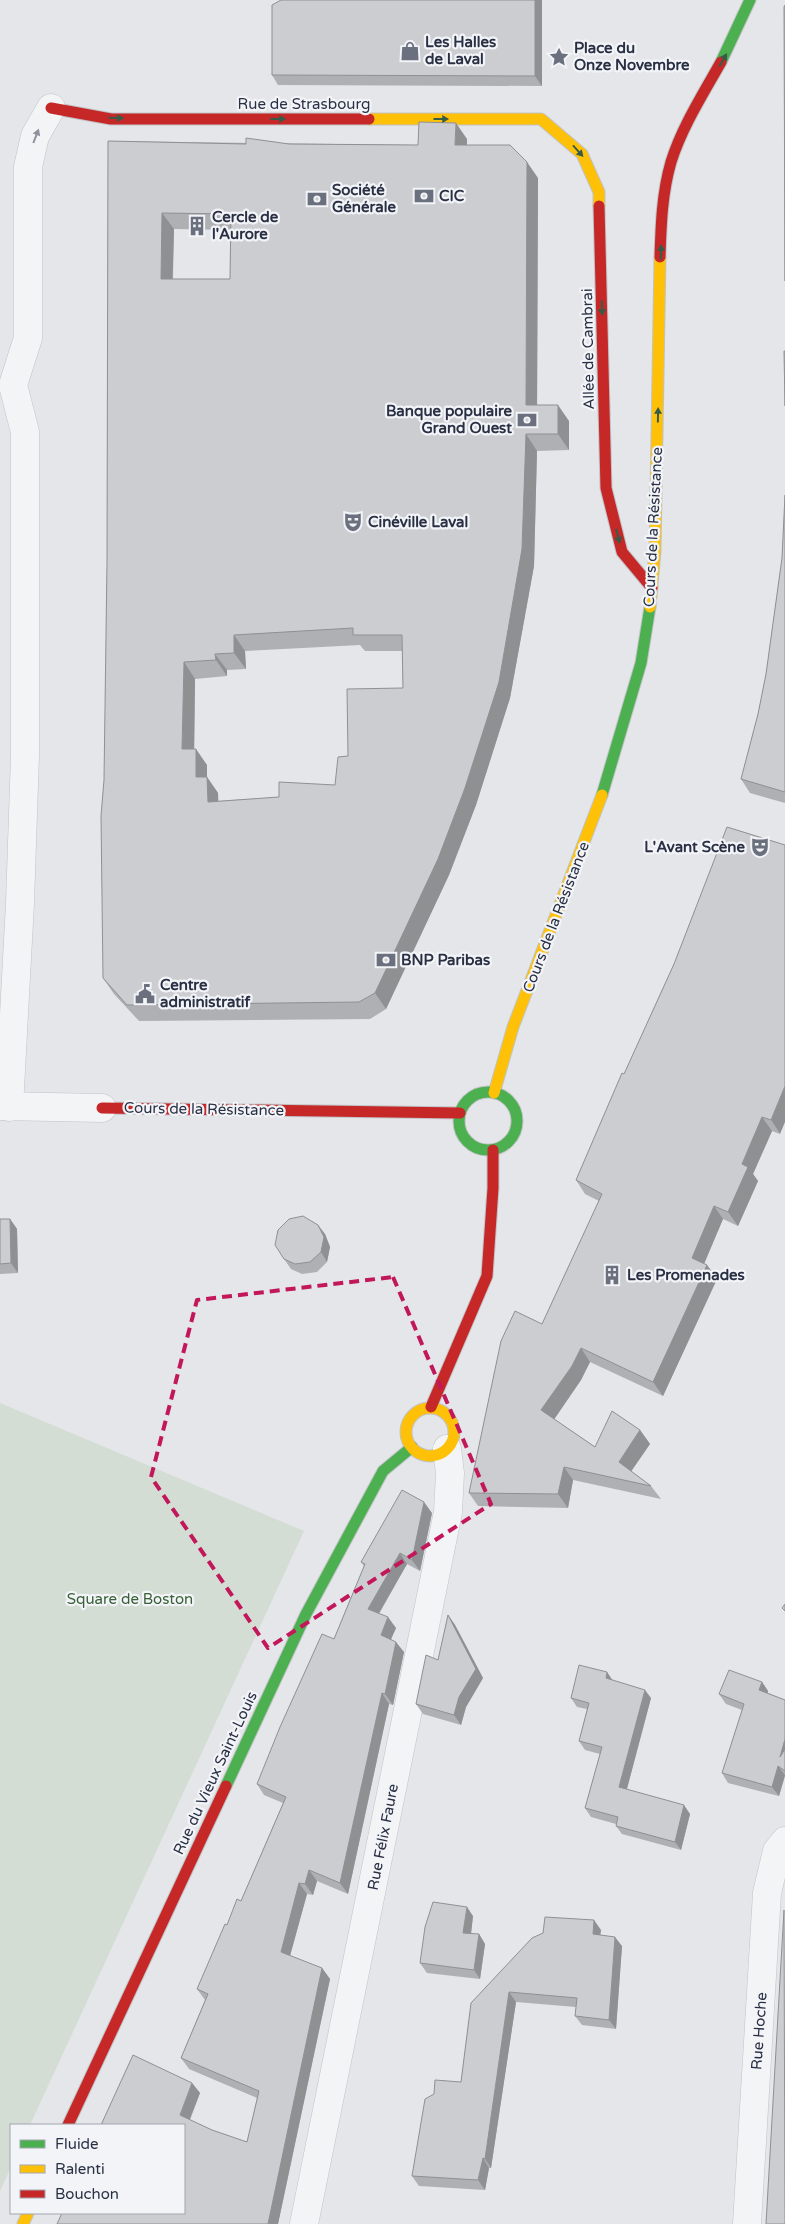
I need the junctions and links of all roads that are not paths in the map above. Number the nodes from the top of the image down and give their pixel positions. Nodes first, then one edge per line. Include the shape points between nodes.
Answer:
1 (740, 0) edge
2 (750, 0) edge
3 (742, 25) junction
4 (59, 110) joint
5 (541, 119) joint
6 (652, 588) junction
7 (494, 1093) junction
8 (4, 1106) edge
9 (102, 1108) joint
10 (460, 1113) junction
11 (492, 1150) junction
12 (431, 1407) junction
13 (412, 1448) junction
14 (447, 1449) junction
15 (785, 1841) edge
16 (68, 2124) edge
17 (304, 2224) edge
18 (747, 2224) edge

1 - 3 main road
2 - 3 main road, Cours de la Résistance
6 -> 3 main road, Cours de la Résistance via 661,214 675,153 703,94
4 -> 5 main road, Rue de Strasbourg via 111,119
8 -> 4 street via 20,903 25,745 25,432 13,385 28,338 28,167 35,136
5 -> 6 main road, Allée de Cambrai via 582,154 599,192 606,488 622,552
6 - 7 main road, Cours de la Résistance via 641,663 599,805 514,1027
7 - 10 main road via 477,1094
7 - 11 main road via 510,1102 517,1127 508,1142
8 - 9 street, Cours de la Résistance
9 - 10 main road, Cours de la Résistance
10 - 11 main road via 460,1123 467,1140 483,1150
11 - 12 main road via 493,1188 487,1276
12 - 13 main road via 410,1418 406,1433
12 - 14 main road via 445,1413 454,1426
13 - 14 main road via 425,1455 440,1454
13 - 16 main road, Rue du Vieux Saint-Louis via 383,1471 306,1614
14 - 17 street, Rue Félix Faure via 450,1473 448,1512
15 - 18 street, Rue Hoche via 777,1851 767,1893

